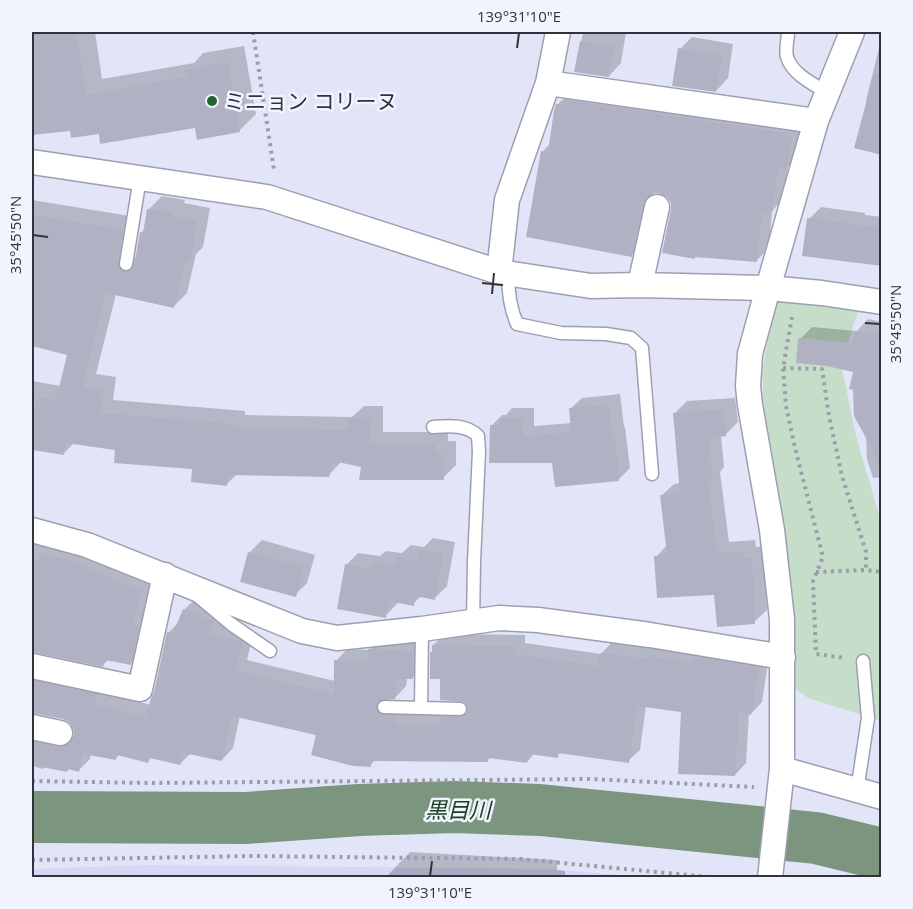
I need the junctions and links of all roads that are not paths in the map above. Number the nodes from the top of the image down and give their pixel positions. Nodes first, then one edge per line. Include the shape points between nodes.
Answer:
1 (558, 32) edge
2 (789, 32) edge
3 (852, 32) edge
4 (548, 83) junction
5 (828, 93) junction
6 (816, 121) junction
7 (32, 162) edge
8 (140, 178) junction
9 (657, 207) dead end
10 (126, 264) dead end
11 (504, 273) junction
12 (640, 285) junction
13 (768, 288) junction
14 (882, 302) edge
15 (433, 427) dead end
16 (652, 474) dead end
17 (32, 530) edge
18 (173, 578) junction
19 (473, 622) junction
20 (422, 629) junction
21 (270, 651) dead end
22 (783, 657) junction
23 (864, 661) road end
24 (32, 666) edge
25 (384, 707) dead end
26 (421, 708) junction
27 (460, 709) dead end
28 (32, 727) edge
29 (60, 733) dead end
30 (779, 789) junction
31 (858, 791) junction
32 (882, 797) edge
33 (770, 875) edge

1 - 4 street
2 - 5 lane via 787,54 792,67
3 - 5 street
4 - 6 street
4 - 11 street via 507,200
5 - 6 street
6 - 13 street
7 - 8 street
8 - 10 lane
8 - 11 street via 267,196
9 - 12 street
11 - 12 street via 591,286
11 - 16 lane via 517,324 561,333 631,338 642,348
12 - 13 street
13 - 14 street
13 - 22 street via 750,354 748,386 773,542
15 - 19 lane via 454,426 472,430 478,436
17 - 18 street via 87,545
18 - 20 street via 302,631 337,638
18 - 21 lane
18 - 24 street via 140,688
19 - 20 street
19 - 22 street via 499,618 538,620
20 - 26 lane
22 - 30 street
23 - 31 lane via 868,718
25 - 26 lane
26 - 27 lane
28 - 29 street
30 - 31 street
30 - 33 street
31 - 32 street

